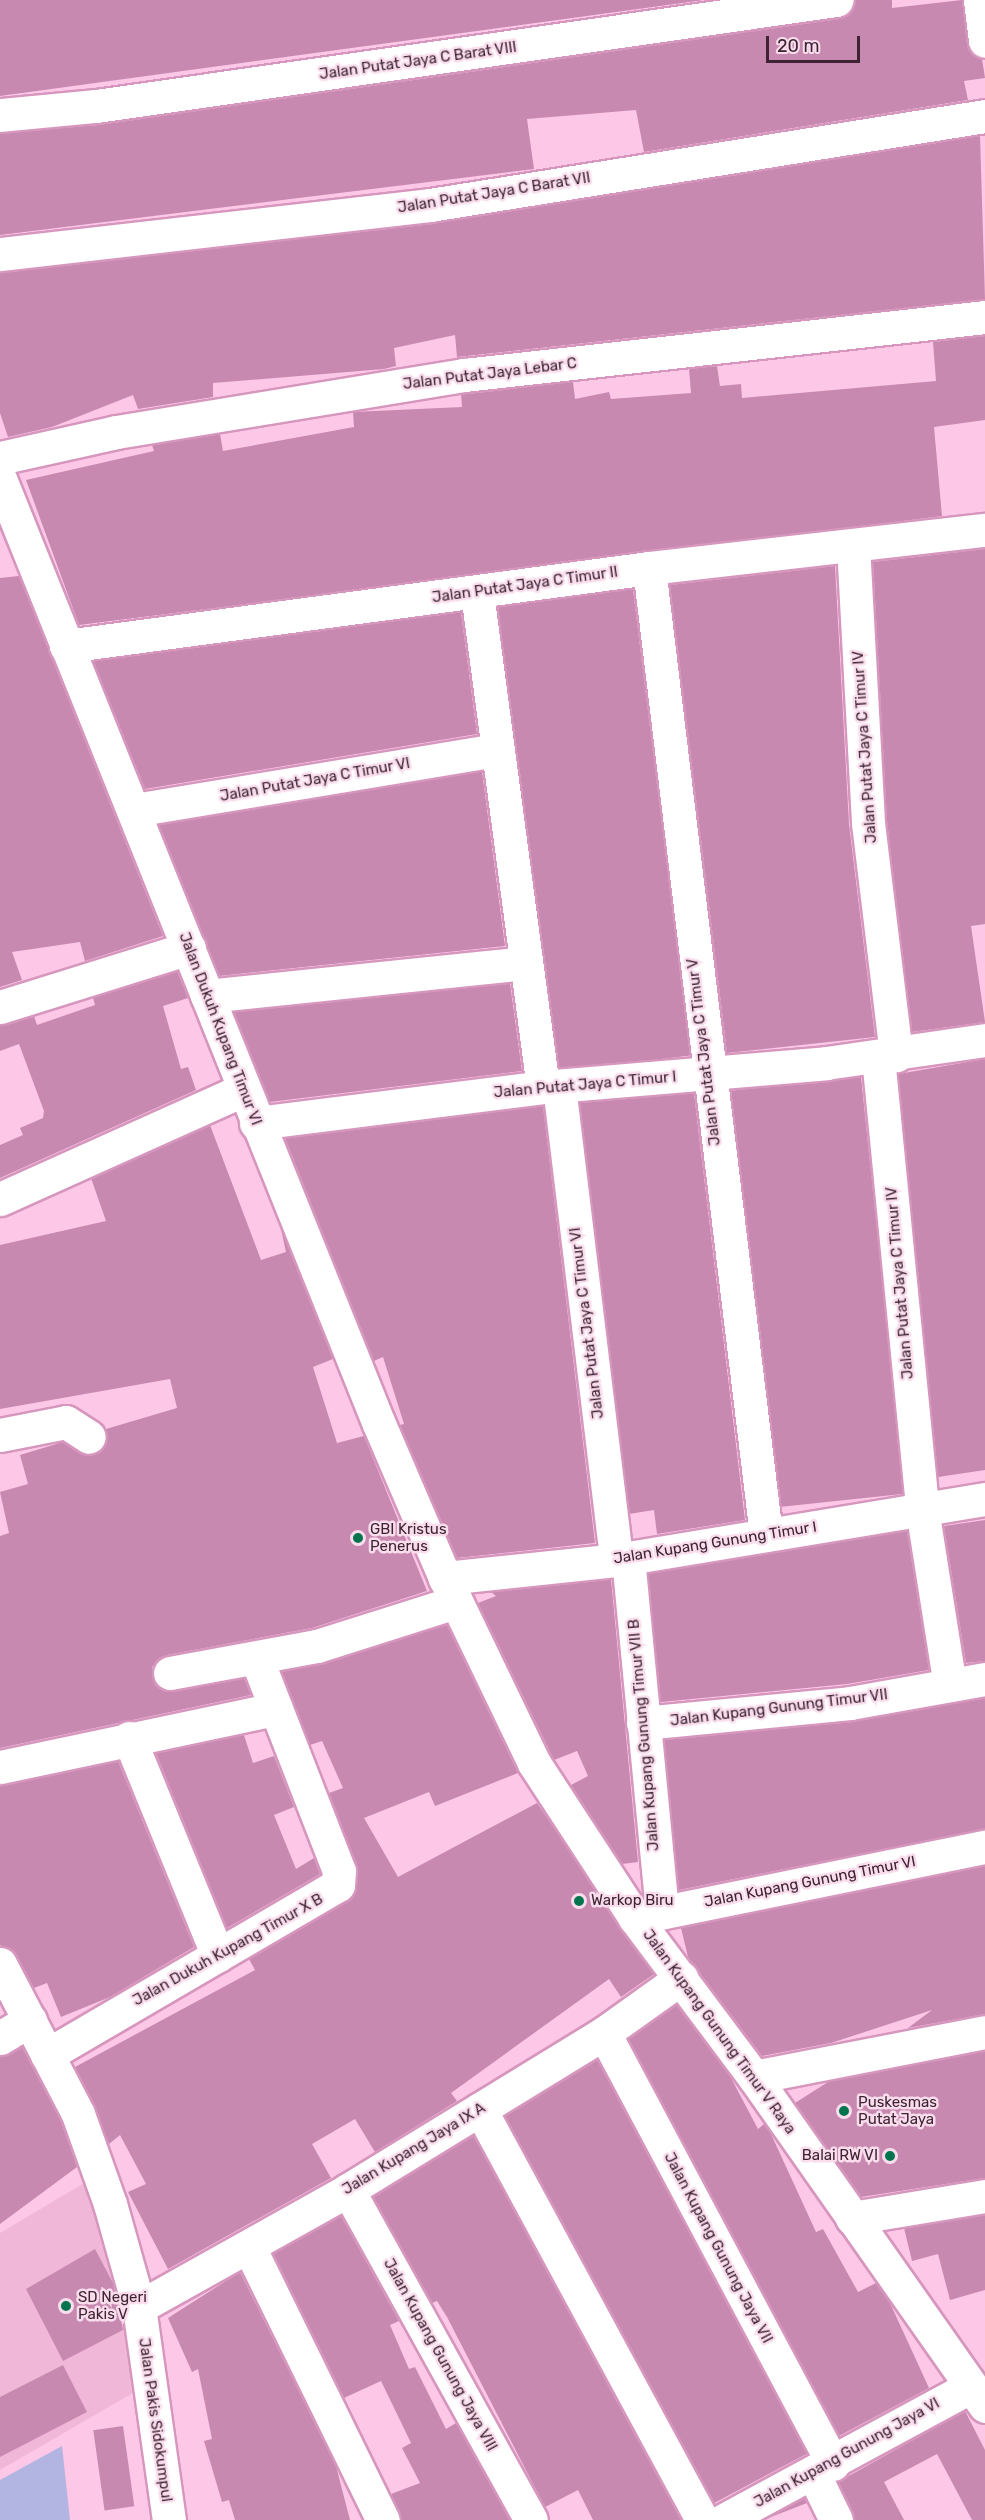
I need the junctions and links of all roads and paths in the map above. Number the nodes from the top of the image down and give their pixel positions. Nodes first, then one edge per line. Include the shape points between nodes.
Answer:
1 (836, 0) edge
2 (980, 0) edge
3 (985, 41) edge
4 (0, 115) edge
5 (985, 116) edge
6 (0, 254) edge
7 (985, 317) edge
8 (0, 458) edge
9 (0, 479) edge
10 (985, 530) edge
11 (853, 545) junction
12 (648, 568) junction
13 (477, 592) junction
14 (66, 646) junction
15 (495, 750) junction
16 (134, 810) junction
17 (189, 948) junction
18 (525, 963) junction
19 (207, 996) junction
20 (0, 1007) edge
21 (985, 1040) edge
22 (887, 1056) junction
23 (706, 1074) junction
24 (551, 1086) junction
25 (242, 1090) junction
26 (256, 1123) junction
27 (0, 1199) edge
28 (0, 1435) edge
29 (89, 1437) dead end
30 (985, 1499) edge
31 (922, 1509) junction
32 (766, 1535) junction
33 (622, 1559) junction
34 (450, 1590) junction
35 (257, 1660) junction
36 (170, 1673) dead end
37 (985, 1679) edge
38 (950, 1685) junction
39 (276, 1709) junction
40 (643, 1723) junction
41 (129, 1738) junction
42 (0, 1767) edge
43 (985, 1847) edge
44 (648, 1915) junction
45 (218, 1956) junction
46 (0, 1964) edge
47 (681, 1977) junction
48 (30, 2020) junction
49 (985, 2032) edge
50 (603, 2033) junction
51 (0, 2038) edge
52 (47, 2055) junction
53 (754, 2077) junction
54 (480, 2109) junction
55 (348, 2190) junction
56 (985, 2196) edge
57 (852, 2218) junction
58 (249, 2247) junction
59 (139, 2307) junction
60 (978, 2397) edge
61 (823, 2468) junction
62 (169, 2520) edge
63 (383, 2520) edge
64 (531, 2520) edge
65 (702, 2520) edge
66 (724, 2520) edge
67 (836, 2520) edge

1 - 4 street, Jalan Putat Jaya C Barat VIII via 96,106
2 - 3 street
5 - 6 street, Jalan Putat Jaya C Barat VII via 430,205
7 - 8 street, Jalan Putat Jaya Lebar C via 464,375 116,432
9 - 14 street, Jalan Dukuh Kupang Timur VI
10 - 11 street, Jalan Putat Jaya C Timur II
11 - 12 street, Jalan Putat Jaya C Timur II
11 - 22 street, Jalan Putat Jaya C Timur IV via 868,823
12 - 13 street, Jalan Putat Jaya C Timur II
12 - 23 street, Jalan Putat Jaya C Timur V
13 - 14 street, Jalan Putat Jaya C Timur II
13 - 15 street, Jalan Putat Jaya C Timur VI
14 - 16 street, Jalan Dukuh Kupang Timur VI
15 - 16 street, Jalan Putat Jaya C Timur VI
15 - 18 street, Jalan Putat Jaya C Timur VI
16 - 17 street, Jalan Dukuh Kupang Timur VI
17 - 19 street, Jalan Dukuh Kupang Timur VI
17 - 20 street
18 - 19 street
18 - 24 street, Jalan Putat Jaya C Timur VI
19 - 25 street, Jalan Dukuh Kupang Timur VI
21 - 22 street, Jalan Putat Jaya C Timur I
22 - 23 street, Jalan Putat Jaya C Timur I
22 - 31 street, Jalan Putat Jaya C Timur IV
23 - 24 street, Jalan Putat Jaya C Timur I
23 - 32 street, Jalan Putat Jaya C Timur V
24 - 26 street, Jalan Putat Jaya C Timur I
24 - 33 street, Jalan Putat Jaya C Timur VI
25 - 26 street, Jalan Dukuh Kupang Timur VI
25 - 27 street
26 - 34 street, Jalan Dukuh Kupang Timur VI
28 - 29 street via 66,1422
30 - 31 street, Jalan Kupang Gunung Timur I
31 - 32 street, Jalan Kupang Gunung Timur I
31 - 38 street
32 - 33 street, Jalan Kupang Gunung Timur I
33 - 34 street, Jalan Kupang Gunung Timur I
33 - 40 street, Jalan Kupang Gunung Timur VII B
34 - 35 street, Jalan Kupang Gunung Timur I
34 - 44 street, Jalan Kupang Gunung Timur V Raya via 534,1763
35 - 36 street, Jalan Kupang Gunung Timur I
35 - 39 street, Jalan Dukuh Kupang Timur X B
37 - 38 street, Jalan Kupang Gunung Timur VII
38 - 40 street, Jalan Kupang Gunung Timur VII via 850,1703
39 - 41 street
39 - 45 street, Jalan Dukuh Kupang Timur X B via 340,1879 326,1897
40 - 44 street, Jalan Kupang Gunung Timur VII B
41 - 42 street
41 - 45 street
43 - 44 street, Jalan Kupang Gunung Timur VI
44 - 47 street, Jalan Kupang Gunung Timur V Raya
45 - 52 street, Jalan Dukuh Kupang Timur X B
46 - 48 street, Jalan Pakis Sidokumpul
47 - 50 street, Jalan Kupang Jaya IX A
47 - 53 street, Jalan Kupang Gunung Timur V Raya
48 - 51 street
48 - 52 street, Jalan Pakis Sidokumpul
49 - 53 street
50 - 54 street, Jalan Kupang Jaya IX A
50 - 61 street, Jalan Kupang Gunung Jaya VII
52 - 59 street, Jalan Pakis Sidokumpul via 78,2114
53 - 57 street, Jalan Kupang Gunung Timur V Raya
54 - 55 street, Jalan Kupang Jaya IX A
54 - 65 street
55 - 58 street, Jalan Kupang Jaya IX A
55 - 64 street, Jalan Kupang Gunung Jaya VIII
56 - 57 street
57 - 60 street, Jalan Kupang Gunung Timur V Raya
58 - 59 street, Jalan Kupang Jaya IX A
58 - 63 street
59 - 62 street, Jalan Pakis Sidokumpul
60 - 61 street, Jalan Kupang Gunung Jaya VI
61 - 66 street, Jalan Kupang Gunung Jaya VI
61 - 67 street, Jalan Kupang Gunung Jaya VII

